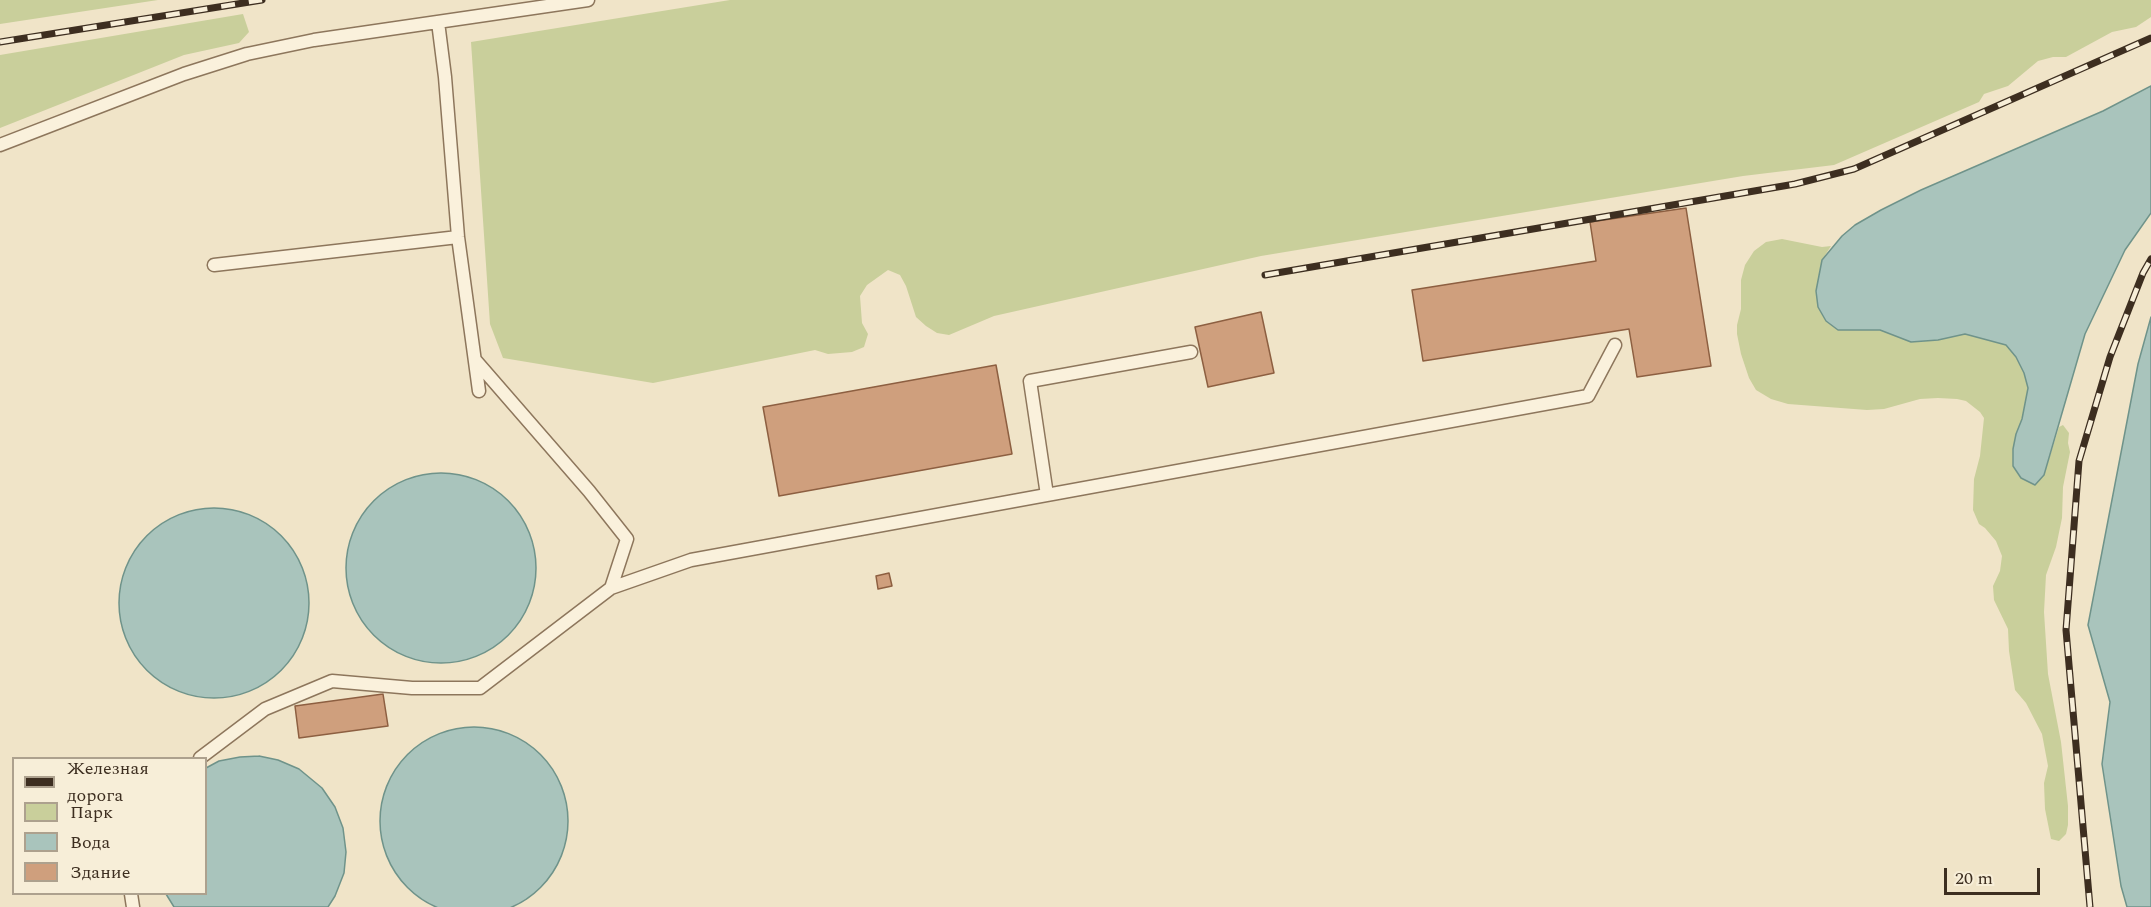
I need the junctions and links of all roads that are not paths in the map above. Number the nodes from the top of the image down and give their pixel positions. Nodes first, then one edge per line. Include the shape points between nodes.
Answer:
1 (588, 0) edge
2 (438, 22) junction
3 (0, 145) edge
4 (458, 237) junction
5 (214, 266) dead end
6 (1615, 345) dead end
7 (1191, 352) dead end
8 (476, 362) junction
9 (479, 391) dead end
10 (1047, 495) junction
11 (611, 588) junction
12 (203, 757) edge

1 - 2 lane
2 - 3 lane via 247,54 184,74
2 - 4 lane
4 - 5 lane
4 - 8 lane
6 - 10 lane via 1588,396
7 - 10 lane via 1030,381
8 - 9 lane
8 - 11 lane via 627,539
10 - 11 lane via 691,560
11 - 12 lane via 480,688 412,688 332,681 265,709

